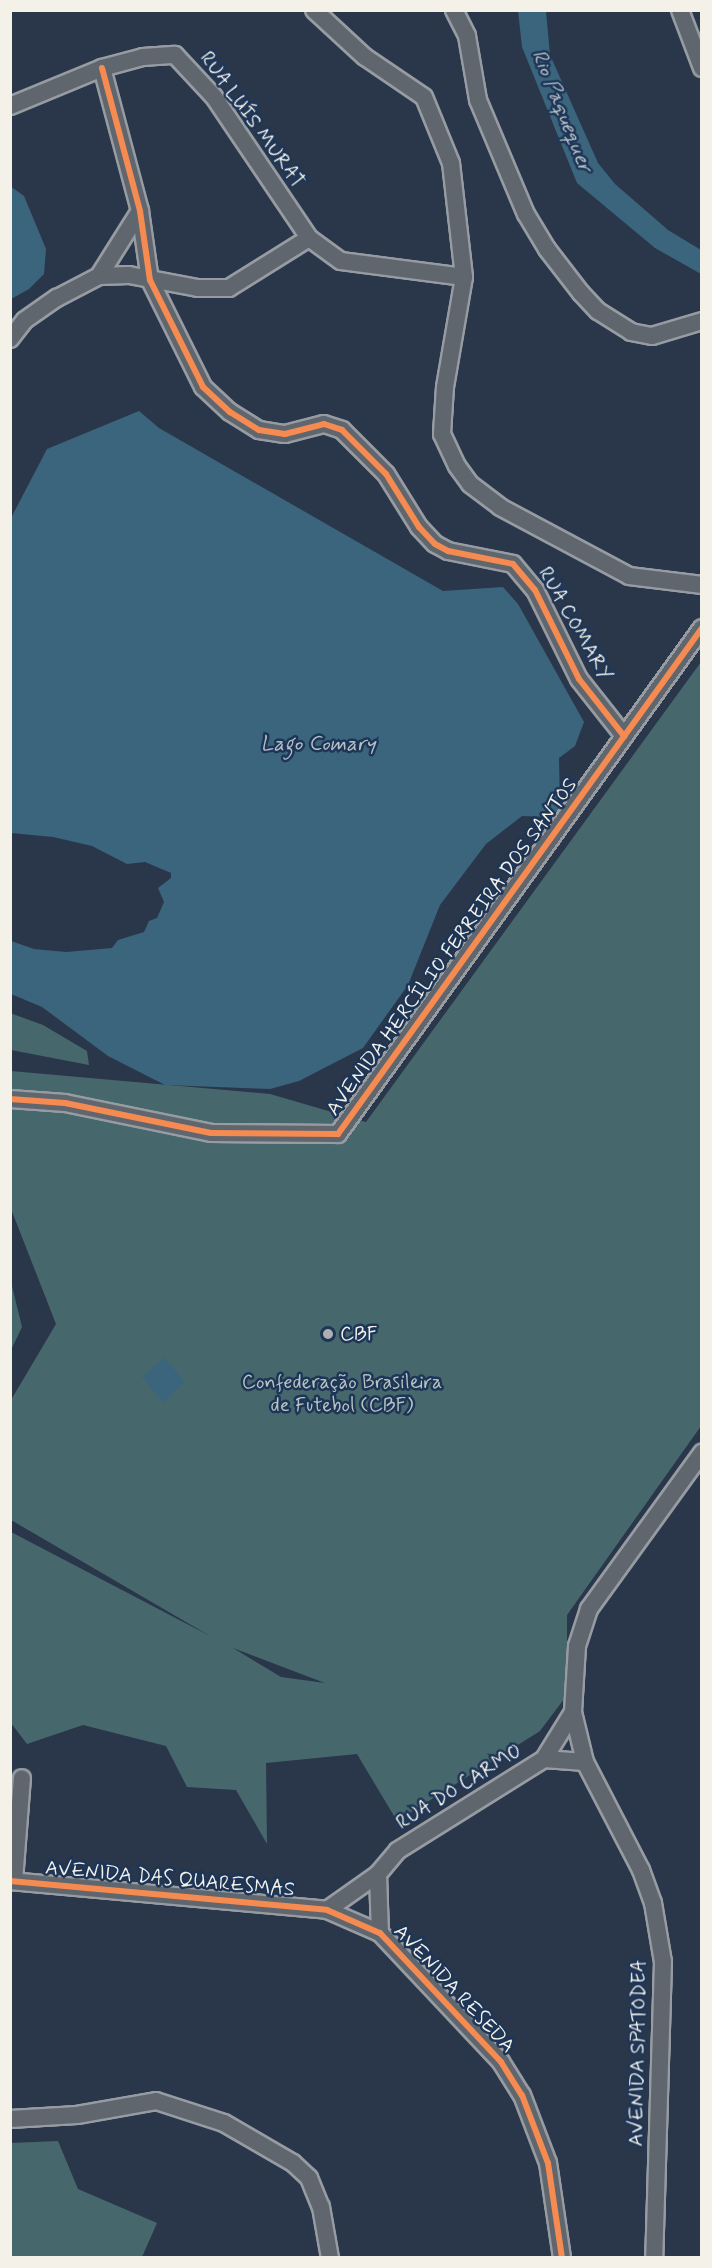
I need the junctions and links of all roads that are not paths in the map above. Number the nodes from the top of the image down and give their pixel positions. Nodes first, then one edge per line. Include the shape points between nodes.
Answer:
1 (314, 10) edge
2 (454, 10) edge
3 (680, 10) edge
4 (102, 68) junction
5 (702, 69) edge
6 (10, 106) edge
7 (140, 211) junction
8 (309, 238) junction
9 (99, 276) junction
10 (464, 277) junction
11 (150, 280) junction
12 (702, 321) edge
13 (10, 339) edge
14 (702, 585) edge
15 (702, 628) edge
16 (624, 736) junction
17 (10, 1099) edge
18 (702, 1453) edge
19 (573, 1712) junction
20 (544, 1759) junction
21 (585, 1762) junction
22 (22, 1778) dead end
23 (378, 1874) junction
24 (12, 1881) edge
25 (327, 1910) junction
26 (380, 1933) junction
27 (10, 2119) edge
28 (330, 2258) edge
29 (562, 2258) edge
30 (654, 2258) edge

1 - 10 street via 365,57 416,90 430,106 451,163
2 - 12 street via 467,36 478,100 526,214 581,293 598,311 631,332 652,336
3 - 5 street
4 - 6 street, RUA LUÍS MURAT
4 - 7 street
4 - 8 street, RUA LUÍS MURAT via 143,57 180,58 214,97
7 - 9 street
7 - 11 street
8 - 10 street via 341,261
8 - 11 street via 228,288 214,290
9 - 11 street via 114,274
9 - 13 street via 25,320
10 - 14 street via 445,387 442,434 448,453 464,475 500,507 628,576
11 - 16 street, RUA COMARY via 173,320 194,372 213,398 230,412 259,430 274,434 324,424 342,430 386,474 435,544 448,551 513,564 524,574 579,679
15 - 16 street, AVENIDA HERCÍLIO FERREIRA DOS SANTOS
16 - 17 street, AVENIDA HERCÍLIO FERREIRA DOS SANTOS via 338,1134 211,1133 65,1103
18 - 19 street, RUA DO CARMO via 589,1609 578,1646
19 - 20 street, RUA DO CARMO
19 - 21 street, AVENIDA SPATODEA
20 - 21 street
20 - 23 street, RUA DO CARMO via 396,1851
21 - 30 street, AVENIDA SPATODEA via 641,1870 652,1903 663,1962
22 - 24 street
23 - 25 street, RUA DO CARMO
23 - 26 street
24 - 25 street, AVENIDA DAS QUARESMAS
25 - 26 street, AVENIDA RESEDA
26 - 29 street, AVENIDA RESEDA via 501,2062 522,2095 548,2163
27 - 28 street via 77,2115 156,2102 224,2123 293,2163 309,2178 321,2207

